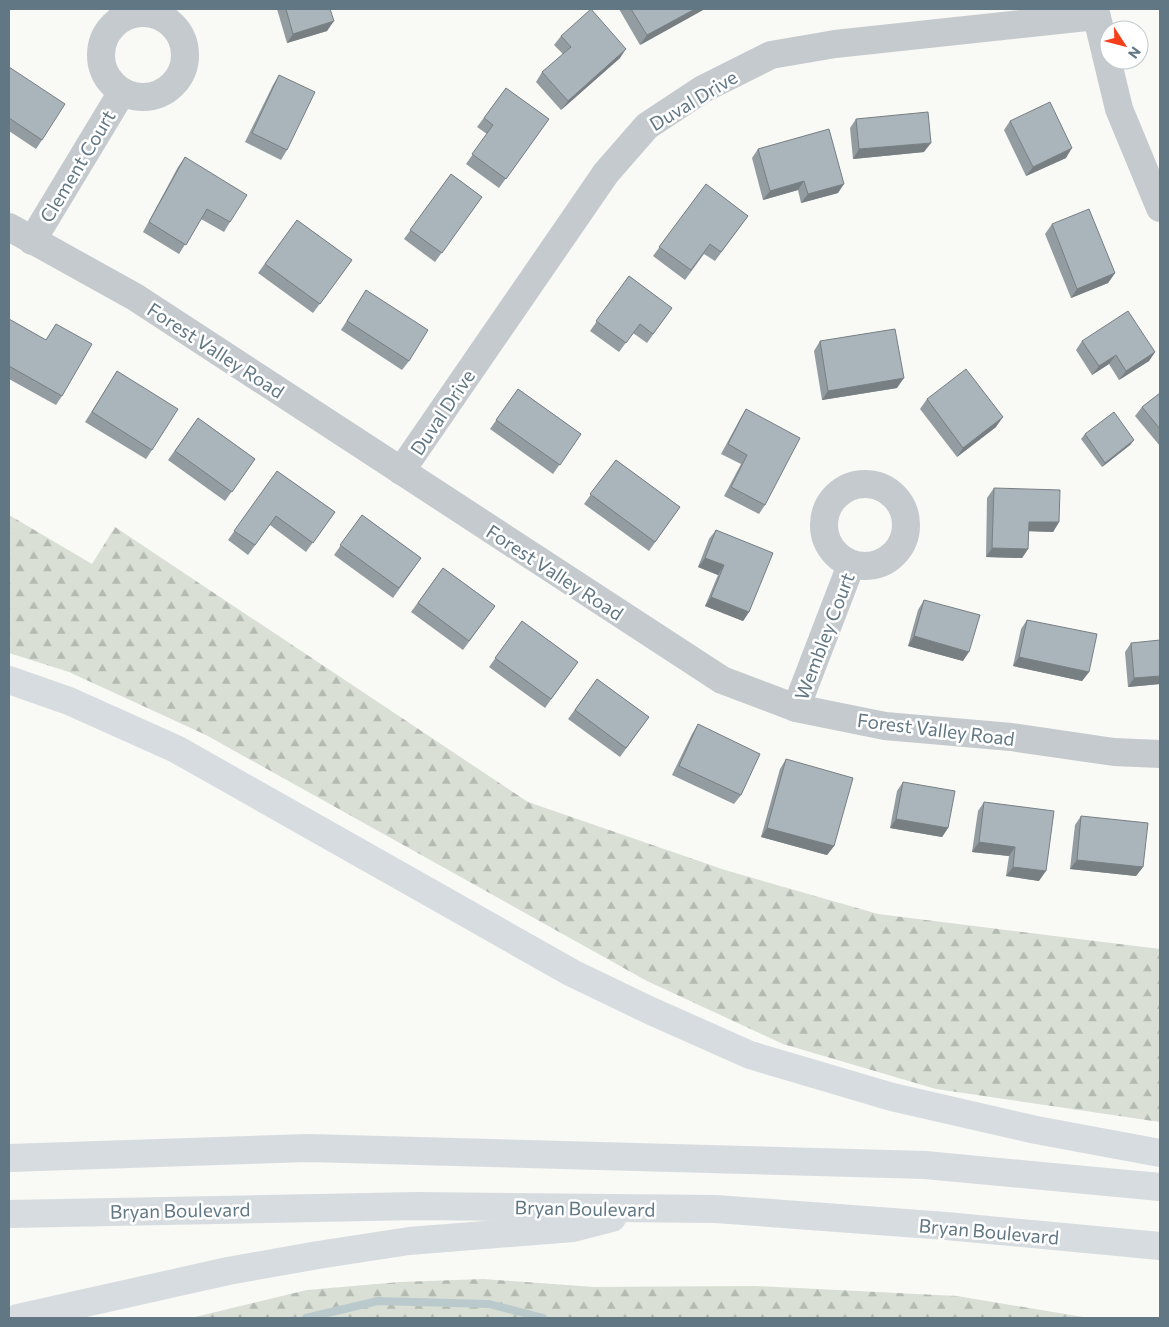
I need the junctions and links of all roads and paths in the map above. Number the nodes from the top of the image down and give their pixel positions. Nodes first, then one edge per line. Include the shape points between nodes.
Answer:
1 (1095, 12) edge
2 (122, 92) dead end
3 (1160, 208) edge
4 (9, 227) edge
5 (32, 241) junction
6 (401, 471) junction
7 (851, 564) dead end
8 (9, 680) edge
9 (796, 708) junction
10 (1160, 754) edge
11 (9, 1139) edge
12 (1160, 1153) edge
13 (64, 1157) junction
14 (9, 1158) edge
15 (1160, 1187) edge
16 (648, 1208) junction
17 (9, 1214) edge
18 (1160, 1246) edge
19 (18, 1318) edge

1 - 3 street via 1119,109
1 - 6 street, Duval Drive via 771,55 703,89 655,120 606,173
2 - 5 street, Clement Court
4 - 5 street, Forest Valley Road
5 - 6 street, Forest Valley Road via 135,297
6 - 9 street, Forest Valley Road via 722,680
7 - 9 street, Wembley Court
8 - 12 highway via 69,701 176,749 572,973 750,1055 892,1098
9 - 10 street, Forest Valley Road via 886,726 1011,737 1114,752
11 - 13 highway
13 - 14 highway
13 - 15 highway via 308,1148 727,1159 925,1165
16 - 17 highway, Bryan Boulevard via 417,1206
16 - 18 highway, Bryan Boulevard via 946,1226
16 - 19 highway via 572,1228 409,1241 228,1271

